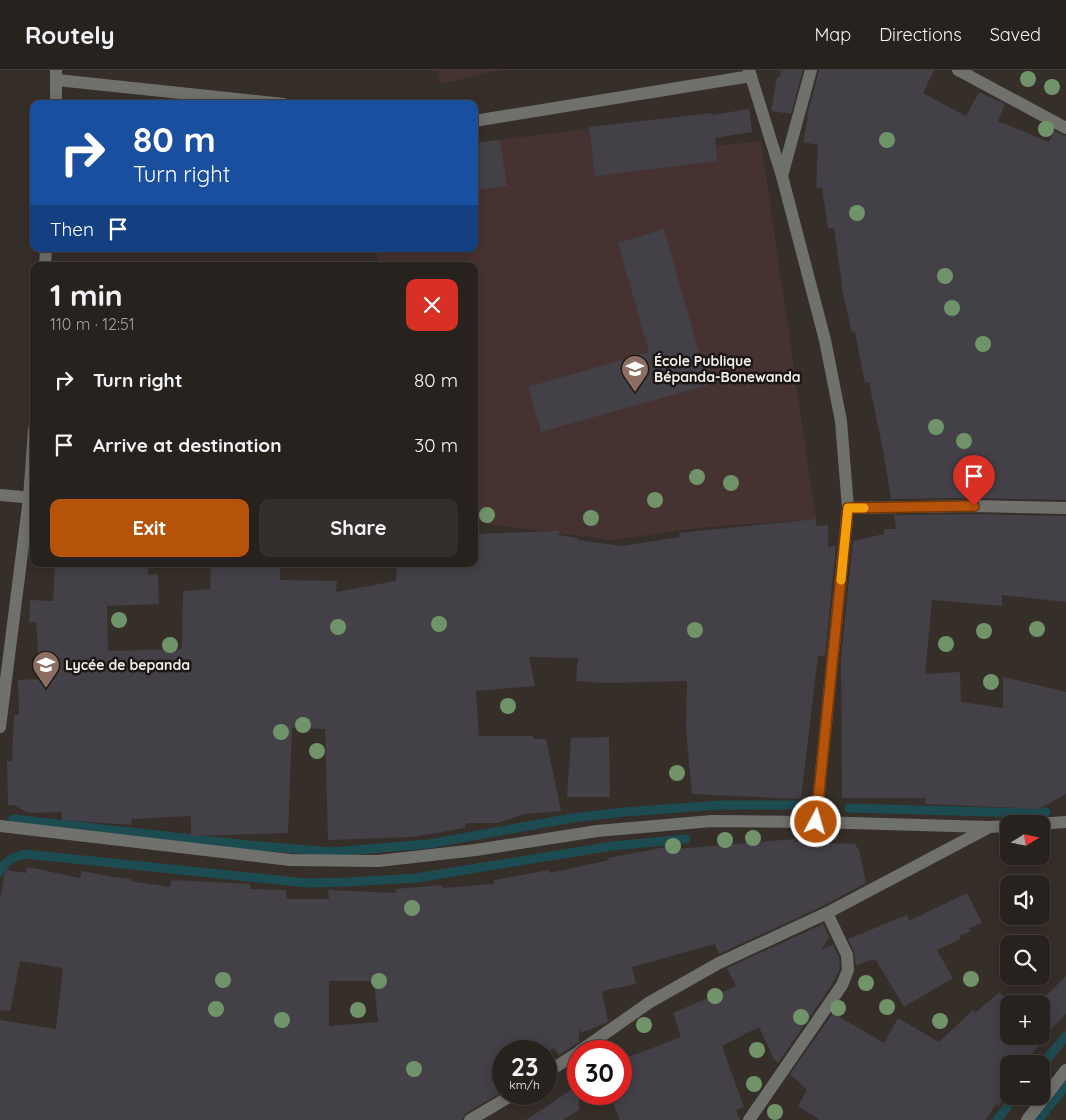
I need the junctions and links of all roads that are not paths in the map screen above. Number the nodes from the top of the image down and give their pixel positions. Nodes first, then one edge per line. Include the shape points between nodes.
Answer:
1 (811, 70) edge
2 (958, 70) edge
3 (750, 73) edge
4 (57, 75) edge
5 (56, 100) edge
6 (253, 100) edge
7 (478, 121) edge
8 (1066, 128) edge
9 (782, 176) junction
10 (0, 495) edge
11 (30, 498) edge
12 (30, 505) edge
13 (848, 508) junction
14 (1066, 508) edge
15 (0, 727) edge
16 (816, 822) junction
17 (1066, 822) edge
18 (1050, 823) edge
19 (0, 826) edge
20 (1000, 827) edge
21 (989, 828) junction
22 (827, 913) junction
23 (597, 1040) edge
24 (1066, 1070) edge
25 (495, 1105) edge
26 (470, 1120) edge
27 (749, 1120) edge
28 (1027, 1120) edge

1 - 9 street
2 - 8 street
3 - 7 street
3 - 9 street
4 - 5 street
4 - 6 street
9 - 13 street via 838,403
10 - 11 street
12 - 15 street
13 - 14 street
13 - 16 street
16 - 19 street via 712,821 607,830 378,861 290,860
16 - 21 street
17 - 18 street
20 - 21 street
21 - 22 street
22 - 23 street via 702,973 650,1002
22 - 27 street via 847,955 848,970 842,985
24 - 28 street
25 - 26 street

